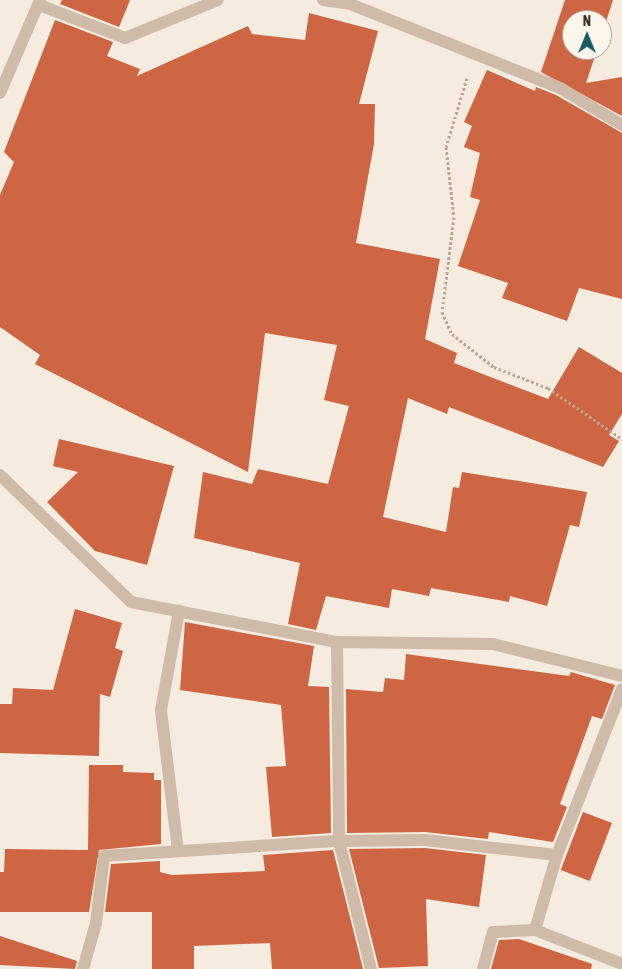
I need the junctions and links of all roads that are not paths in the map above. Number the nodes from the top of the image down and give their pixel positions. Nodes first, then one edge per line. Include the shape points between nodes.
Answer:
1 (218, 0) edge
2 (323, 0) edge
3 (37, 2) edge
4 (0, 93) edge
5 (622, 125) edge
6 (0, 475) edge
7 (179, 611) junction
8 (337, 642) junction
9 (622, 676) edge
10 (622, 688) edge
11 (339, 841) junction
12 (178, 851) junction
13 (558, 854) junction
14 (535, 930) junction
15 (622, 964) edge
16 (83, 969) edge
17 (371, 969) edge
18 (483, 969) edge

1 - 3 street via 124,38
2 - 5 street via 350,4 560,88
3 - 4 street
6 - 7 street via 131,602
7 - 8 street
7 - 12 street via 160,710
8 - 9 street via 494,644
8 - 11 street
10 - 13 street
11 - 12 street
11 - 13 street via 426,840
11 - 17 street
12 - 16 street via 104,856 96,923
13 - 14 street
14 - 15 street
14 - 18 street via 494,932

